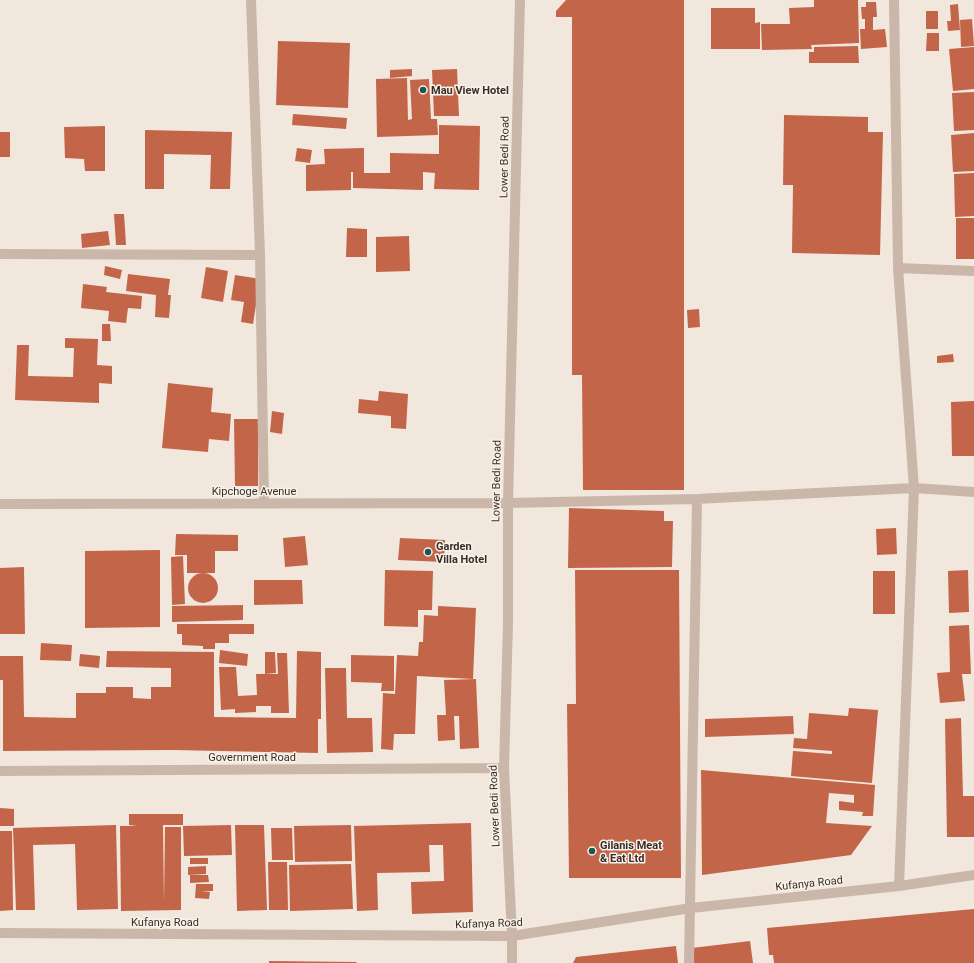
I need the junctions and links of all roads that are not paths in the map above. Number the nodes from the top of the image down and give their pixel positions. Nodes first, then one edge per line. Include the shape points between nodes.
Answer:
1 (252, 0) edge
2 (520, 0) edge
3 (894, 0) edge
4 (0, 254) edge
5 (260, 255) junction
6 (898, 268) junction
7 (972, 271) dead end
8 (914, 488) junction
9 (974, 492) edge
10 (698, 499) junction
11 (264, 503) junction
12 (508, 503) junction
13 (0, 504) edge
14 (504, 768) junction
15 (0, 771) edge
16 (974, 875) edge
17 (899, 886) junction
18 (691, 908) junction
19 (0, 933) edge
20 (512, 936) junction
21 (512, 963) edge
22 (690, 963) edge

1 - 5 street
2 - 12 street, Lower Bedi Road
3 - 6 street
4 - 5 street
5 - 11 street
6 - 7 street
6 - 8 street
8 - 9 street, Kipchoge Avenue
8 - 10 street, Kipchoge Avenue
8 - 17 street
10 - 12 street, Kipchoge Avenue
10 - 18 street
11 - 12 street, Kipchoge Avenue
11 - 13 street, Kipchoge Avenue
12 - 14 street, Lower Bedi Road
14 - 15 street, Government Road
14 - 20 street, Lower Bedi Road
16 - 17 street, Kufanya Road
17 - 18 street, Kufanya Road
18 - 20 street, Kufanya Road
18 - 22 street
19 - 20 street, Kufanya Road
20 - 21 street, Lower Bedi Road

